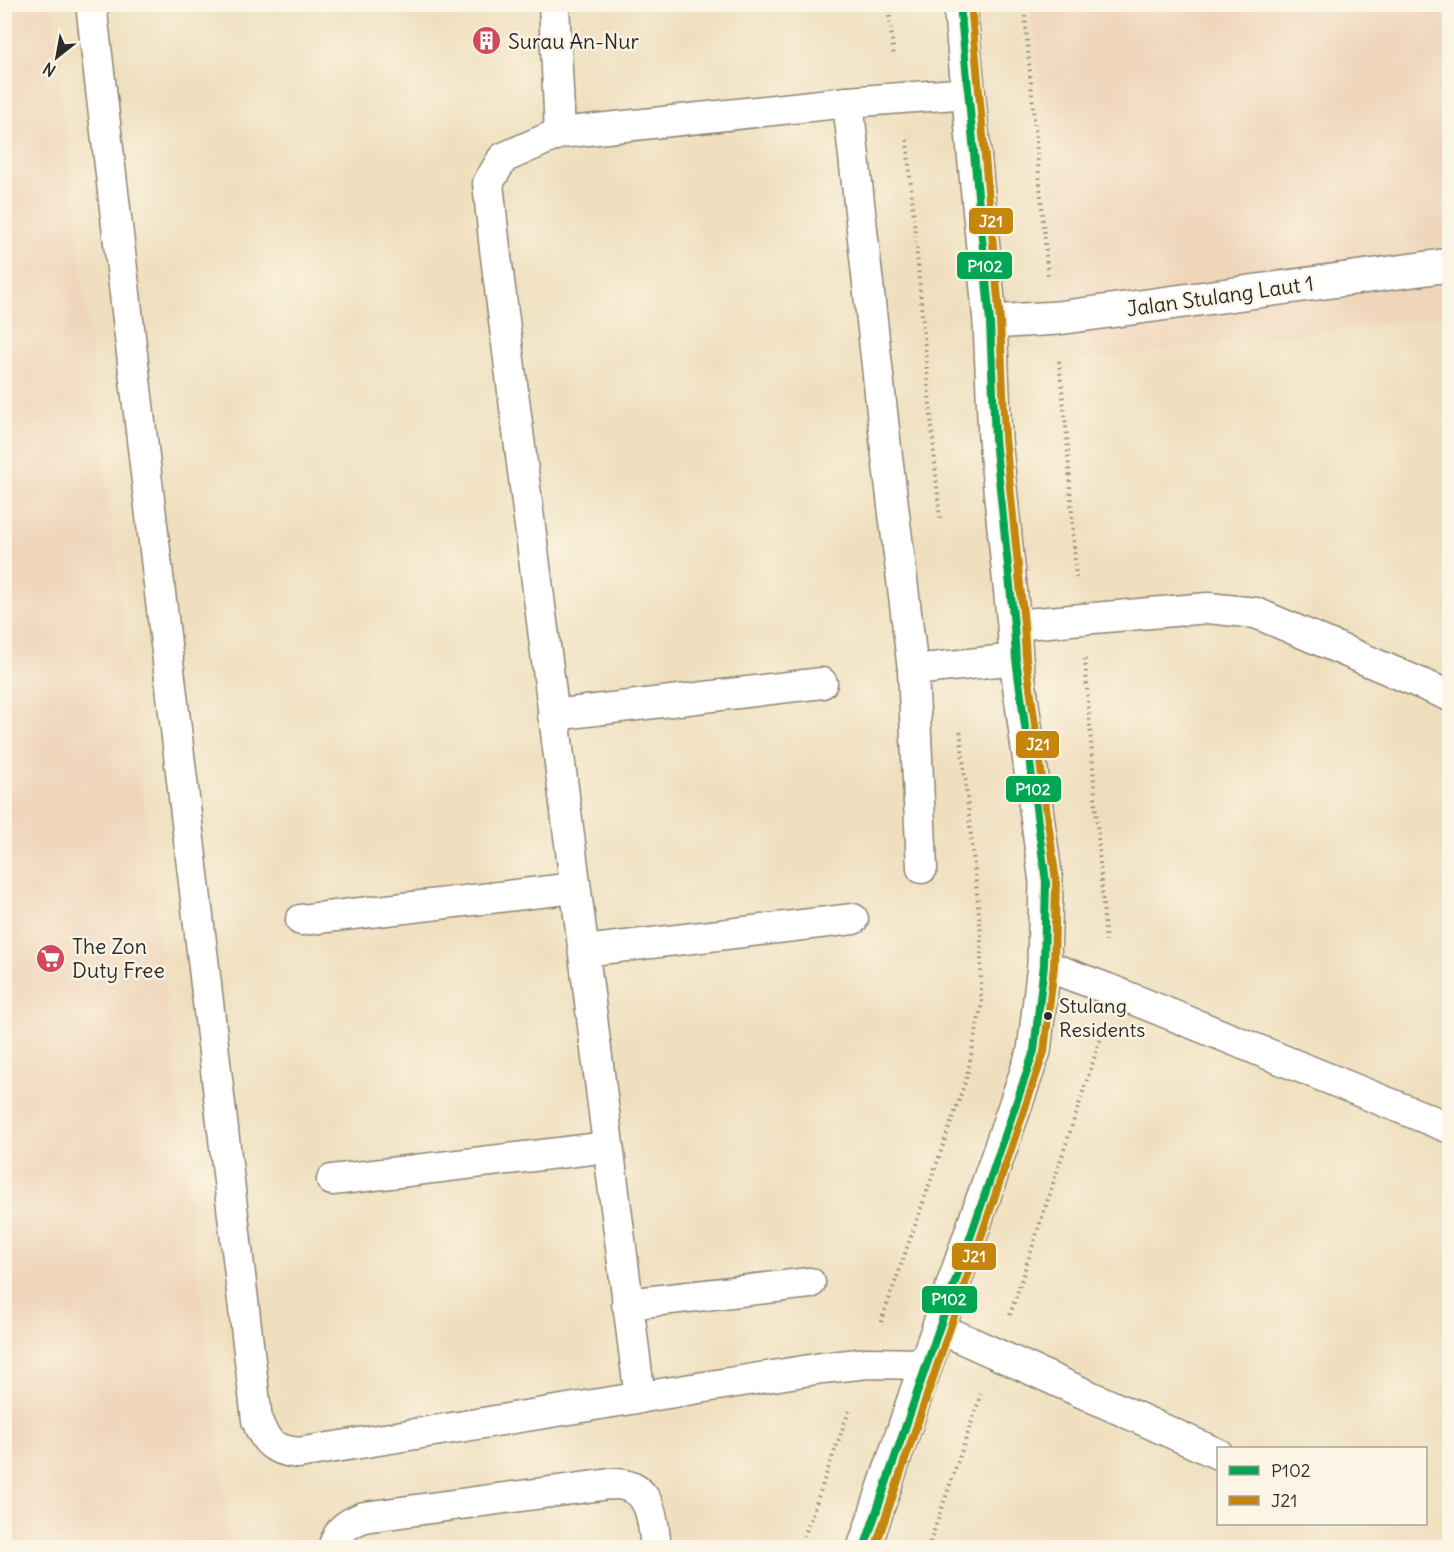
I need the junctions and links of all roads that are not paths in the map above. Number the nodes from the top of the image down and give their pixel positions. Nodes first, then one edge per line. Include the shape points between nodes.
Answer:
1 (91, 4) edge
2 (554, 4) edge
3 (960, 4) edge
4 (969, 93) junction
5 (848, 102) junction
6 (560, 133) junction
7 (1449, 265) edge
8 (990, 322) junction
9 (1014, 625) junction
10 (1016, 659) junction
11 (913, 670) junction
12 (822, 683) dead end
13 (1449, 696) edge
14 (553, 714) junction
15 (922, 868) dead end
16 (575, 888) junction
17 (301, 920) dead end
18 (853, 920) dead end
19 (584, 951) junction
20 (1044, 965) junction
21 (1449, 1128) edge
22 (608, 1147) junction
23 (332, 1180) dead end
24 (810, 1283) dead end
25 (627, 1304) junction
26 (939, 1328) junction
27 (926, 1364) junction
28 (640, 1398) junction
29 (1217, 1454) edge
30 (333, 1548) edge
31 (656, 1548) edge
32 (864, 1548) edge

1 - 28 lane via 257,1420 262,1433 283,1451 298,1453
2 - 6 lane
3 - 4 street
4 - 5 lane
4 - 8 street
5 - 6 lane
5 - 11 lane
6 - 14 lane via 503,158 488,183
7 - 8 street, Jalan Stulang Laut 1 via 1058,318
8 - 9 street via 995,439
9 - 10 street
9 - 13 lane via 1208,608 1256,613
10 - 11 lane
10 - 20 street via 1046,882
11 - 15 lane
12 - 14 lane
14 - 16 lane
16 - 17 lane
16 - 19 lane
18 - 19 lane
19 - 22 lane
20 - 21 lane
20 - 26 street via 1035,1051
22 - 23 lane
22 - 25 lane
24 - 25 lane
25 - 28 lane
26 - 27 street
26 - 29 lane
27 - 28 lane via 868,1363 822,1368
27 - 32 street
30 - 31 lane via 339,1532 364,1517 610,1485 625,1485 648,1502

